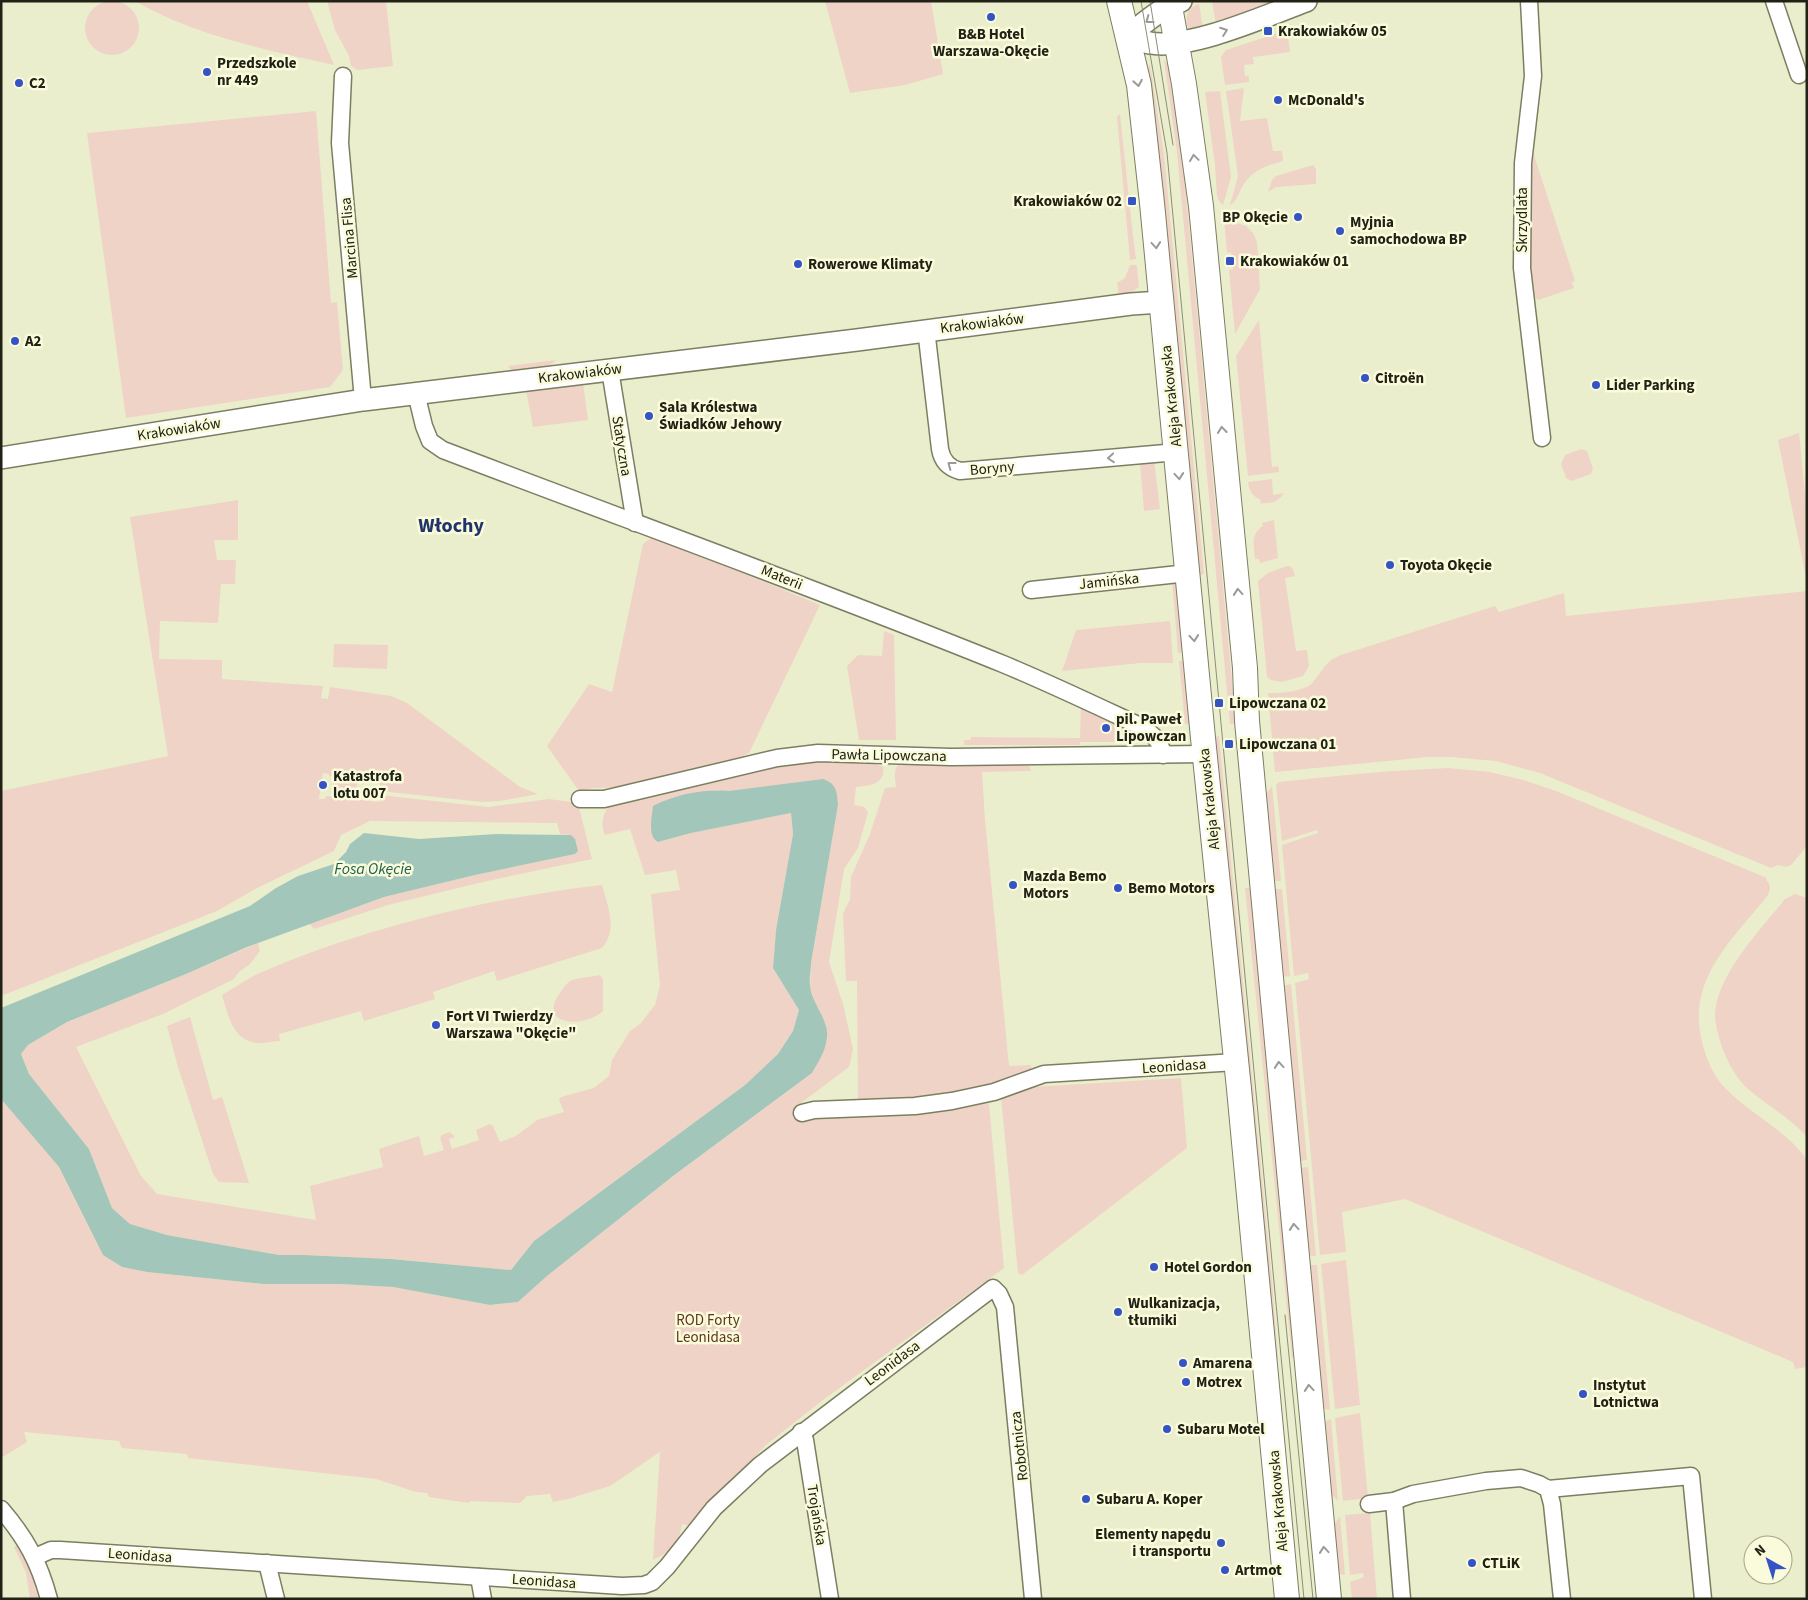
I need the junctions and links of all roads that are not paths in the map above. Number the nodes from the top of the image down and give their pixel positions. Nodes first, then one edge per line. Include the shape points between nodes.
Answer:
1 (1119, 1) edge
2 (1306, 1) edge
3 (1529, 1) edge
4 (1774, 1) edge
5 (1173, 2) edge
6 (1128, 36) junction
7 (1177, 42) junction
8 (1800, 75) dead end
9 (343, 76) dead end
10 (1161, 302) junction
11 (926, 329) junction
12 (610, 370) junction
13 (416, 393) junction
14 (363, 400) junction
15 (1542, 438) dead end
16 (1177, 452) junction
17 (1, 458) edge
18 (635, 523) junction
19 (1188, 573) junction
20 (1031, 590) dead end
21 (1204, 754) junction
22 (1163, 755) junction
23 (580, 799) dead end
24 (1236, 1062) junction
25 (802, 1112) dead end
26 (999, 1294) joint
27 (801, 1432) junction
28 (1548, 1489) junction
29 (1394, 1501) junction
30 (1369, 1504) dead end
31 (1, 1509) edge
32 (35, 1557) junction
33 (267, 1563) junction
34 (479, 1577) junction
35 (624, 1592) edge
36 (49, 1599) edge
37 (276, 1599) edge
38 (483, 1599) edge
39 (830, 1599) edge
40 (1033, 1599) edge
41 (1287, 1599) edge
42 (1329, 1599) edge
43 (1402, 1599) edge
44 (1562, 1599) edge
45 (1703, 1599) edge

1 - 6 main road, Aleja Krakowska
7 -> 2 street via 1205,38
3 - 15 street, Skrzydlata via 1533,76 1523,163 1522,268
4 - 8 street
5 -> 6 street
5 - 7 main road
6 - 7 street via 1149,43
6 -> 10 main road, Aleja Krakowska via 1139,85
42 -> 7 main road via 1205,250
9 - 14 street, Marcina Flisa via 340,143
10 - 11 street, Krakowiaków
10 - 16 main road, Aleja Krakowska
11 - 12 street, Krakowiaków
16 -> 11 street, Boryny via 960,471 952,469 941,456
12 - 13 street, Krakowiaków
12 - 18 street, Statyczna
13 - 14 street, Krakowiaków
13 - 18 street, Materii via 424,426 430,441 436,446
14 - 17 street, Krakowiaków
16 -> 19 main road, Aleja Krakowska
18 - 22 street, Materii via 736,559 1012,668 1140,726 1156,737
19 - 20 street, Jamińska
19 -> 21 main road, Aleja Krakowska
21 - 22 street, Pawła Lipowczana
21 - 24 main road, Aleja Krakowska
22 - 23 street, Pawła Lipowczana via 933,757 818,753 777,758 604,799
24 - 25 street, Leonidasa via 1044,1074 994,1092 952,1101
24 - 41 main road, Aleja Krakowska
26 - 27 street, Leonidasa via 993,1288
26 - 40 street, Robotnicza via 1005,1307
27 - 35 street, Leonidasa via 723,1498 652,1582
27 - 39 street, Trojańska via 806,1445
28 - 29 street via 1521,1478 1413,1494
28 - 44 street
28 - 45 street via 1691,1476
29 - 30 street
29 - 43 street
31 - 32 street
32 - 33 street, Leonidasa via 56,1550
32 - 36 street
33 - 34 street, Leonidasa
33 - 37 street
34 - 35 street, Leonidasa
34 - 38 street

